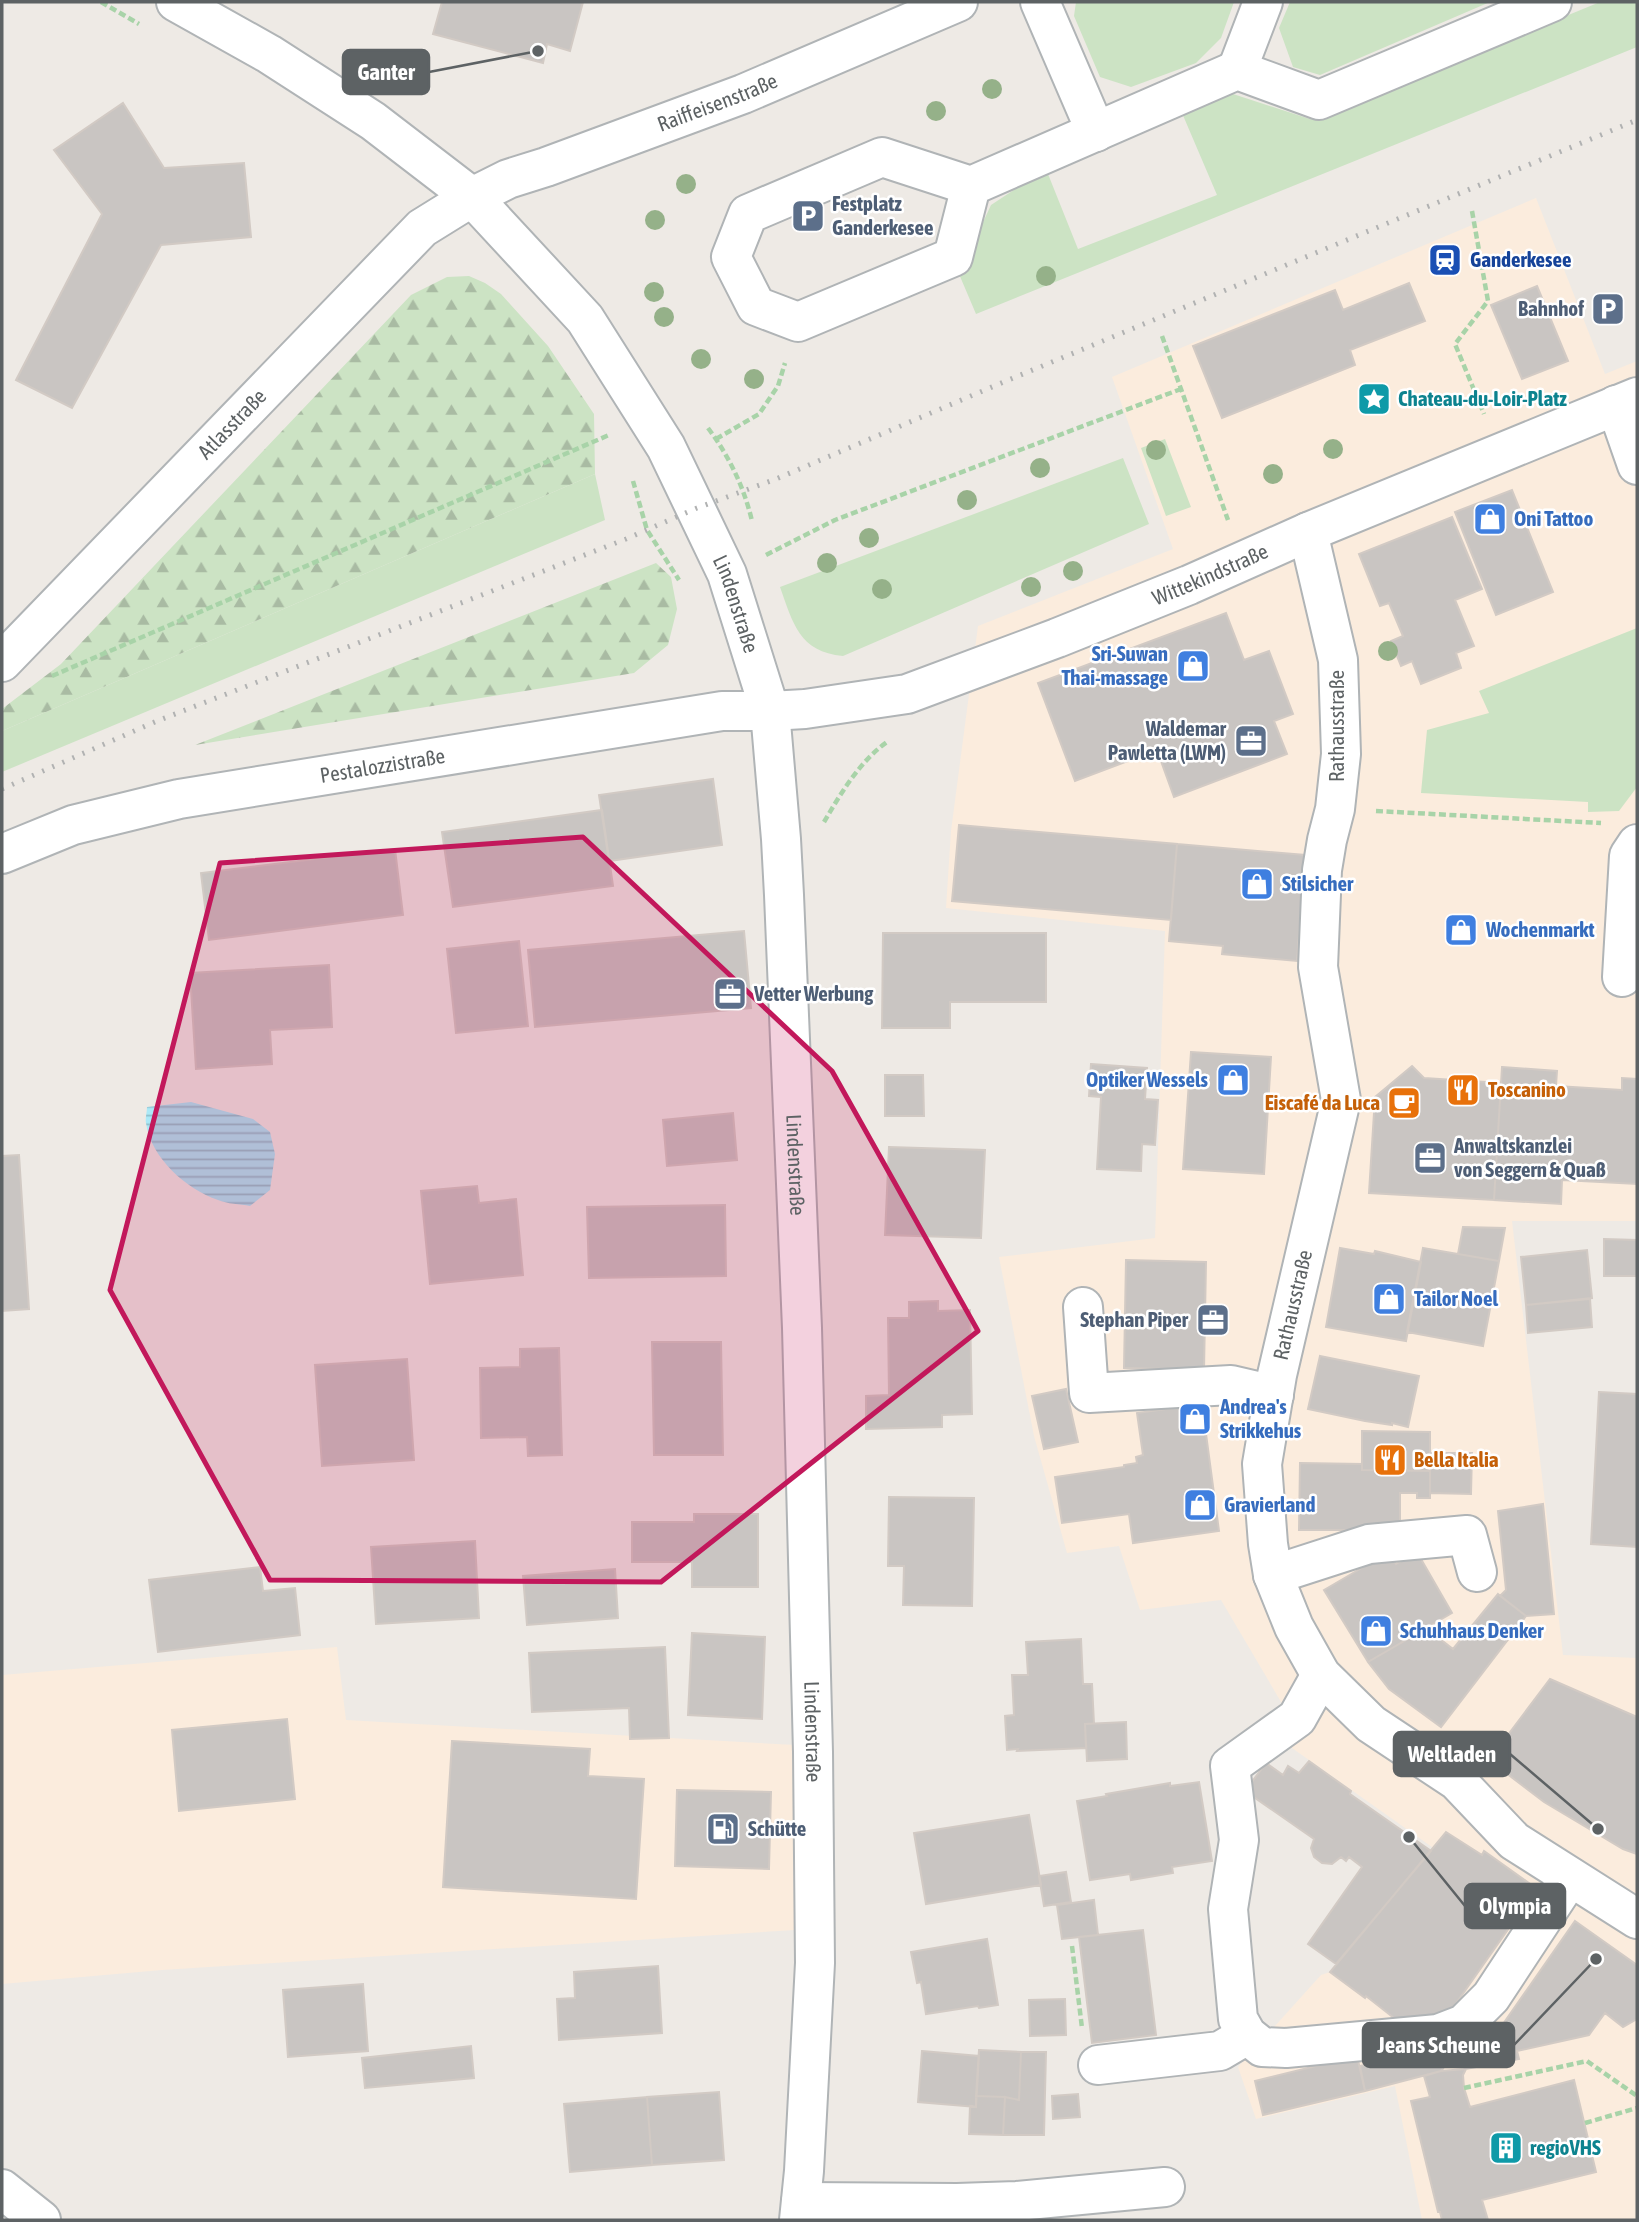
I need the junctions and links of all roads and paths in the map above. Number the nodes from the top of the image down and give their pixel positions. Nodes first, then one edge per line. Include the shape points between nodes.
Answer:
1 (101, 2) edge
2 (176, 2) edge
3 (958, 2) edge
4 (1040, 2) edge
5 (1263, 2) edge
6 (1552, 2) edge
7 (147, 28) dead end
8 (1237, 70) junction
9 (1096, 132) junction
10 (971, 186) junction
11 (472, 197) junction
12 (1472, 211) dead end
13 (798, 322) junction
14 (1162, 336) dead end
15 (1181, 389) junction
16 (1627, 401) edge
17 (699, 417) dead end
18 (616, 432) dead end
19 (716, 439) junction
20 (1501, 453) junction
21 (1637, 465) edge
22 (632, 477) dead end
23 (755, 532) dead end
24 (1308, 532) junction
25 (1245, 559) junction
26 (727, 574) junction
27 (684, 589) dead end
28 (2, 662) edge
29 (40, 681) dead end
30 (770, 712) junction
31 (1335, 809) junction
32 (818, 818) dead end
33 (819, 832) dead end
34 (1624, 834) edge
35 (2, 854) edge
36 (1622, 977) dead end
37 (1083, 1307) dead end
38 (1273, 1395) junction
39 (1477, 1572) dead end
40 (1273, 1575) junction
41 (1321, 1675) junction
42 (1570, 1877) junction
43 (1637, 1919) edge
44 (1072, 1946) dead end
45 (1247, 2035) junction
46 (1098, 2065) joint
47 (1464, 2088) dead end
48 (1637, 2096) edge
49 (1637, 2108) edge
50 (1585, 2123) dead end
51 (1165, 2187) dead end
52 (2, 2189) edge
53 (800, 2211) edge
54 (41, 2220) edge

1 - 7 path
2 - 11 street, Lindenstraße via 269,54 373,121
3 - 11 street, Raiffeisenstraße via 743,94 508,179
4 - 9 street
5 - 8 street
6 - 8 street via 1320,100
8 - 9 street
9 - 10 street
10 - 13 street via 953,257
10 - 13 street via 882,157 748,214 731,257 756,306
11 - 26 street, Lindenstraße via 585,318 666,447
11 - 28 street, Atlasstraße via 422,228
12 - 20 path via 1488,301 1455,344
13 - 19 path via 778,386 759,414
14 - 15 path
15 - 25 path
15 - 26 path via 835,520
16 - 20 street, Wittekindstraße
16 - 21 street
17 - 19 path
18 - 29 path
19 - 23 path via 744,491
20 - 24 street, Wittekindstraße
22 - 27 path via 648,530
24 - 25 street, Wittekindstraße
24 - 31 street, Rathausstraße via 1338,660 1341,754
25 - 30 street, Wittekindstraße via 1057,638 907,694
26 - 30 street, Lindenstraße
30 - 35 street, Pestalozzistraße via 722,711 179,799 73,825
30 - 53 street, Lindenstraße via 785,909 813,1752 815,1963
31 - 34 path
31 - 38 street, Rathausstraße via 1322,870 1318,967 1341,1100
32 - 33 path
34 - 36 street via 1629,856
37 - 38 street via 1089,1393 1231,1385
38 - 40 street, Rathausstraße via 1262,1464
39 - 40 street via 1467,1535 1369,1544
40 - 41 street, Rathausstraße via 1294,1627
41 - 42 street, Rathausstraße via 1371,1724 1457,1782 1514,1841
41 - 45 street via 1297,1718 1230,1766 1239,1840 1228,1909 1230,1947 1238,2019
42 - 43 street, Rathausstraße
42 - 45 street via 1491,1997 1464,2024 1438,2034 1286,2048 1262,2047
44 - 46 path via 1085,2057
45 - 46 street via 1220,2050
47 - 48 path via 1587,2061
49 - 50 path
51 - 53 street via 1017,2201
52 - 54 street

